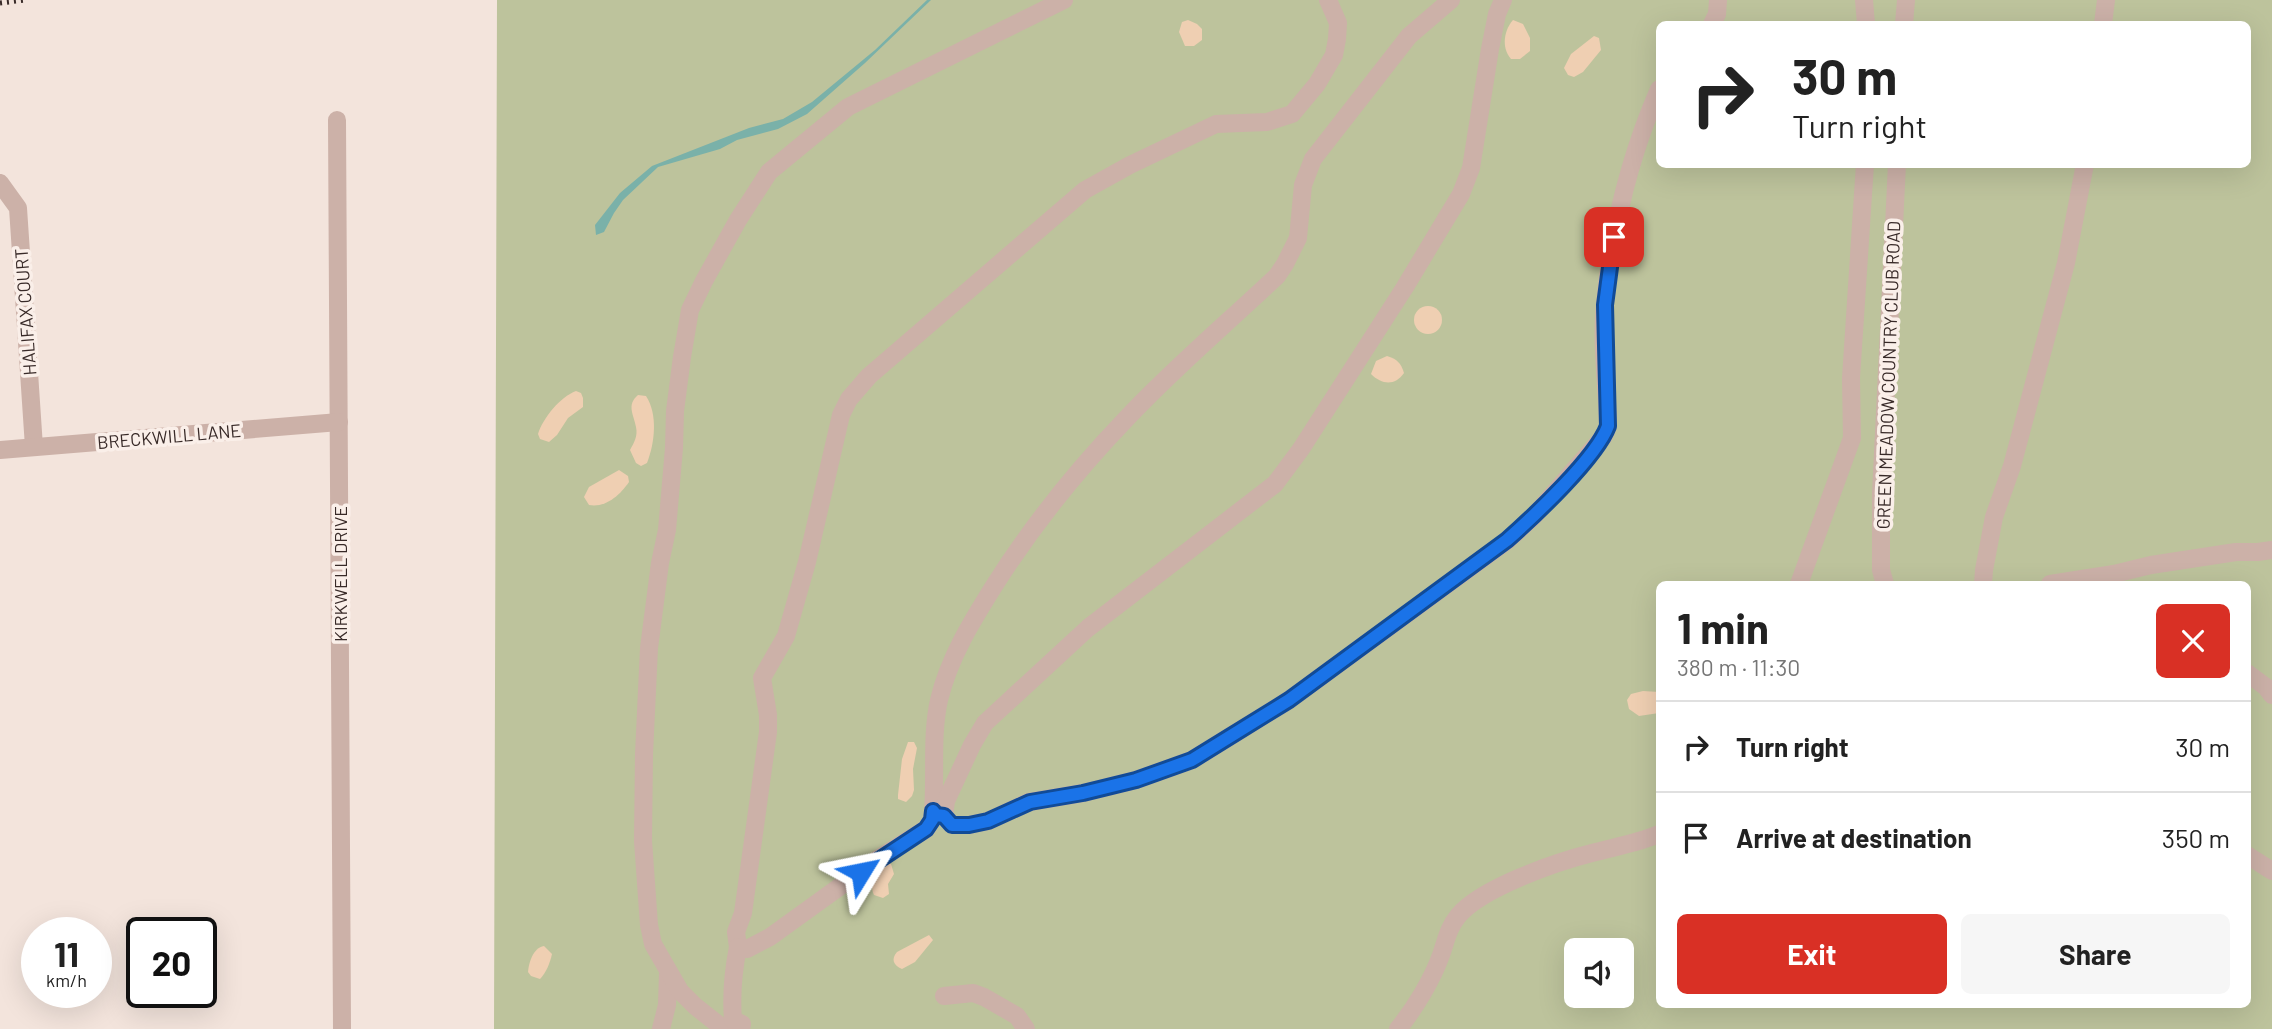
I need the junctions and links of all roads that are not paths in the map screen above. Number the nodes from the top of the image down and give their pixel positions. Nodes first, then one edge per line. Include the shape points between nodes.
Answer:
1 (1064, 0) edge
2 (1328, 0) edge
3 (1451, 0) edge
4 (1503, 0) edge
5 (1718, 0) edge
6 (1864, 0) edge
7 (1906, 0) edge
8 (2106, 0) edge
9 (1714, 21) edge
10 (1866, 21) edge
11 (1904, 21) edge
12 (2103, 21) edge
13 (1656, 97) edge
14 (337, 120) dead end
15 (1865, 168) edge
16 (1897, 168) edge
17 (2084, 168) edge
18 (0, 183) edge
19 (339, 422) junction
20 (34, 447) junction
21 (0, 450) edge
22 (2272, 550) edge
23 (1801, 581) edge
24 (1884, 581) edge
25 (1983, 581) edge
26 (2094, 581) edge
27 (2251, 676) edge
28 (2272, 695) edge
29 (939, 814) junction
30 (1656, 835) edge
31 (2251, 858) edge
32 (2272, 871) edge
33 (738, 947) junction
34 (668, 973) junction
35 (944, 996) dead end
36 (342, 1029) edge
37 (661, 1029) edge
38 (724, 1029) edge
39 (741, 1029) edge
40 (1026, 1029) edge
41 (1398, 1029) edge

1 - 34 street via 848,107 822,126 769,172 690,310 675,411 667,530 649,648 644,754 643,841 649,925
2 - 33 street via 1338,23 1334,55 1292,114 1267,122 1216,124 1085,190 869,376 849,399 832,447 786,636 762,678 768,732 743,913 736,932
3 - 29 street via 1409,36 1313,159 1303,185 1298,238 1277,276 1127,418 1071,480 1009,562 967,630 939,702
4 - 29 street via 1490,49 1471,169 1461,194 1301,449 1275,484 1088,628 985,723
5 - 9 street
6 - 10 street
7 - 11 street
8 - 12 street
13 - 29 street via 1627,176 1617,221 1605,305 1608,426 1533,517 1289,700 1192,760 1136,780 1030,802 988,821 952,825
14 - 19 street, KIRKWELL DRIVE
15 - 23 street via 1851,378 1852,438
16 - 24 street, GREEN MEADOW COUNTRY CLUB ROAD via 1881,494
17 - 25 street via 2066,262 1994,517
18 - 20 street, HALIFAX COURT via 18,208
19 - 20 street, BRECKWILL LANE
19 - 36 street, KIRKWELL DRIVE
20 - 21 street, BRECKWILL LANE
22 - 26 street via 2151,565
27 - 28 street
29 - 33 street via 926,829 770,937 747,949
30 - 41 street via 1588,853 1478,898 1447,931 1441,956
31 - 32 street
33 - 39 street via 732,1005 733,1020
34 - 37 street
34 - 38 street via 688,999
35 - 40 street via 973,993 984,997 1017,1016

